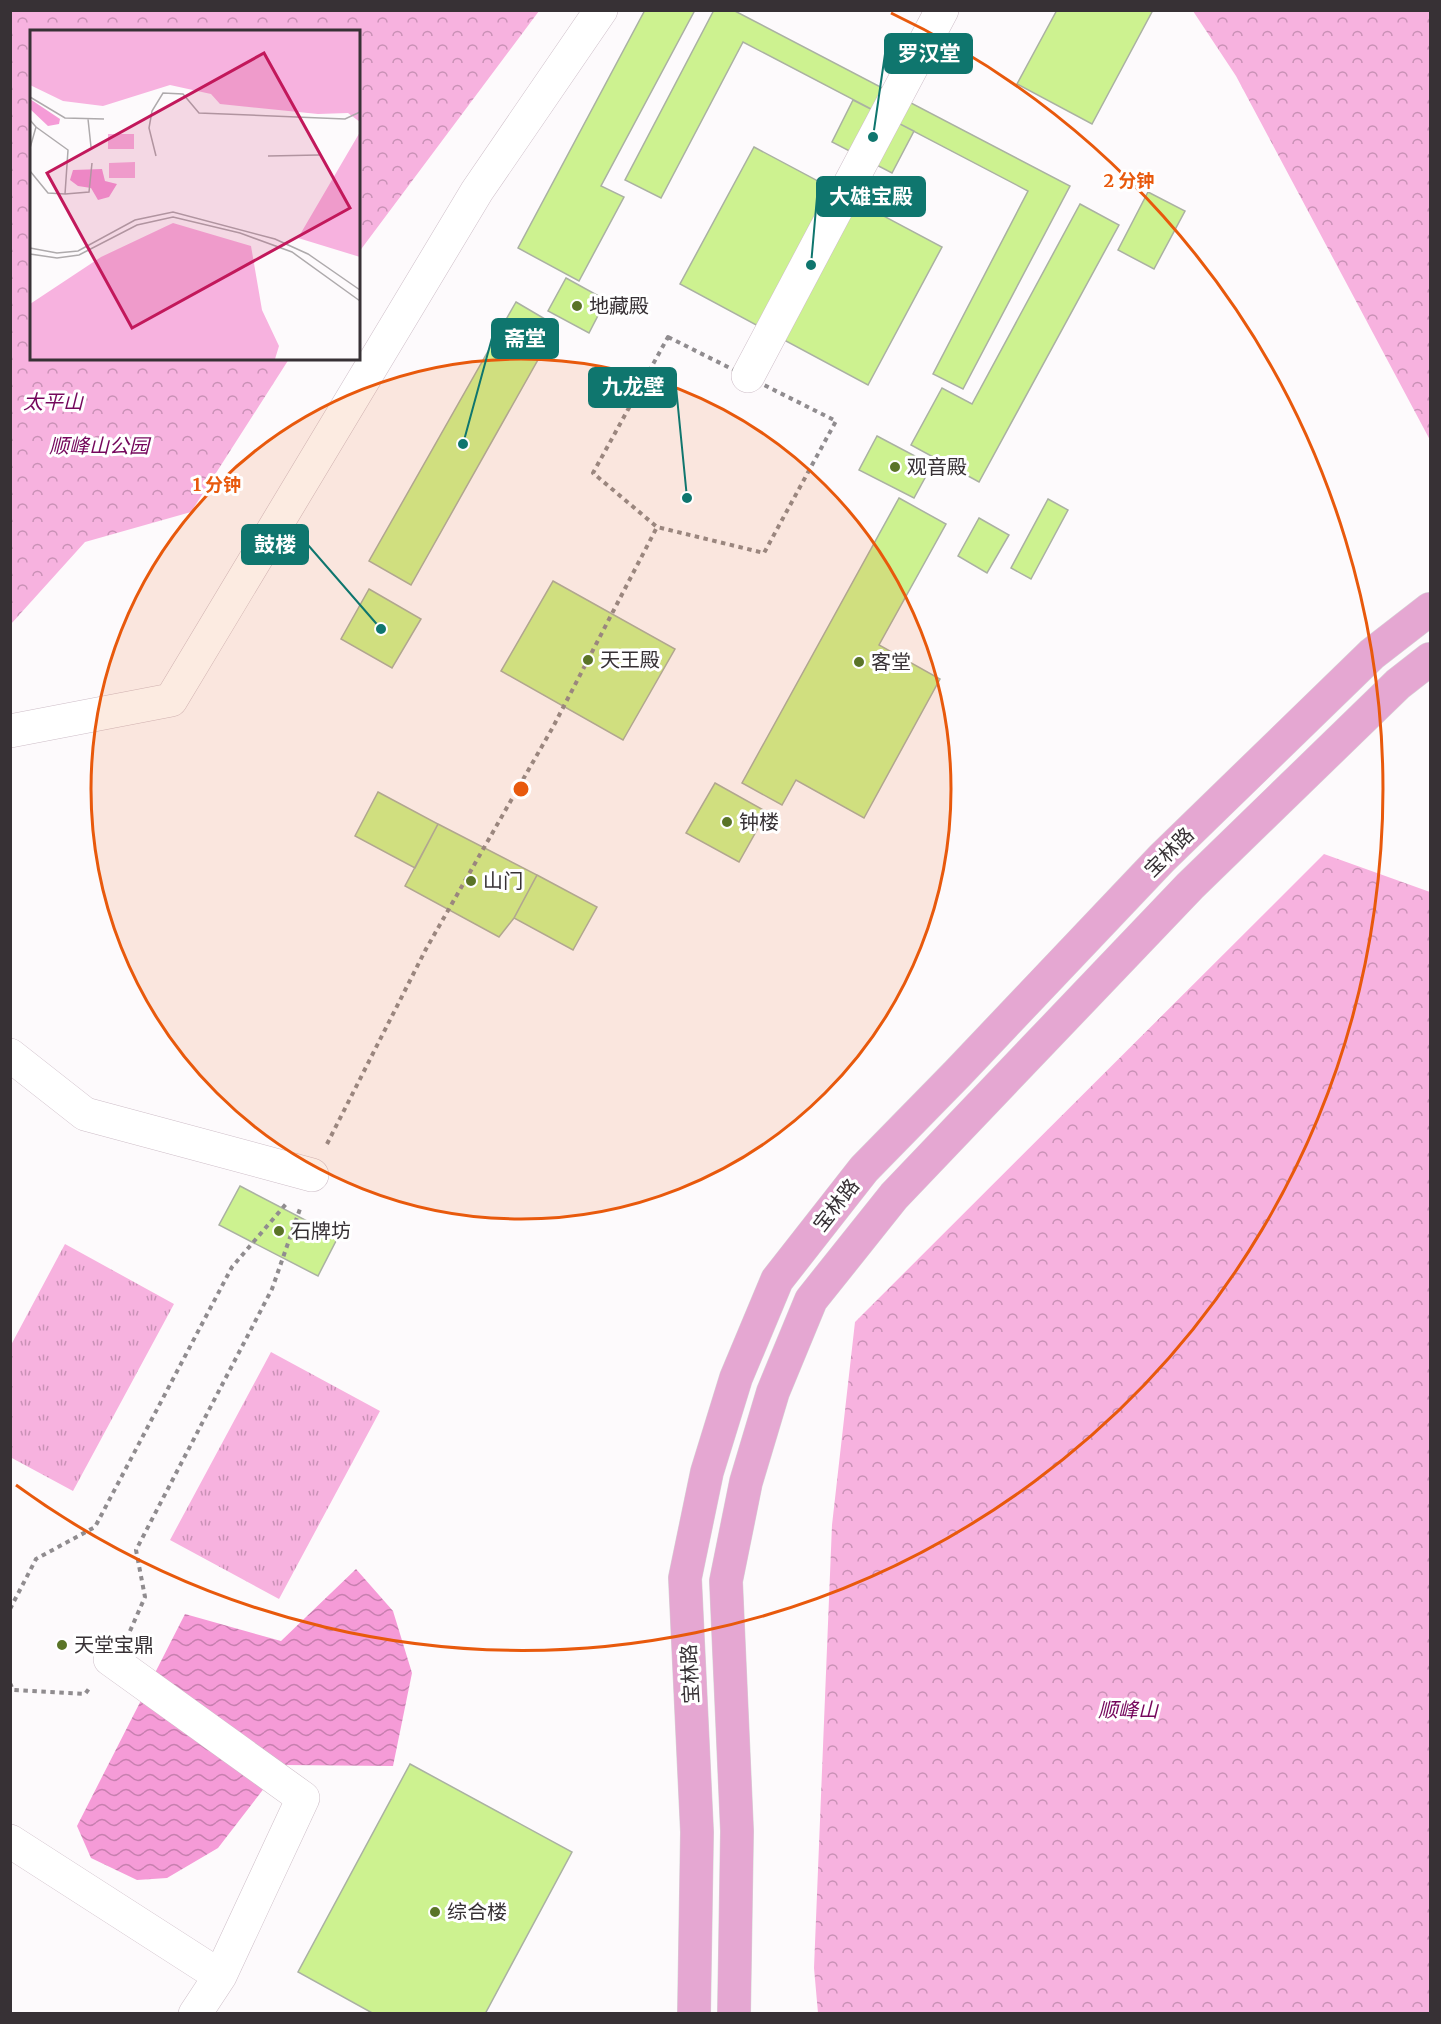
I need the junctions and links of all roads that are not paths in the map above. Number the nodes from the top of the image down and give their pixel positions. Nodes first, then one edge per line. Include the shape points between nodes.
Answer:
1 (600, 10) edge
2 (942, 10) edge
3 (748, 376) dead end
4 (1431, 609) edge
5 (1431, 659) edge
6 (10, 731) edge
7 (10, 1055) edge
8 (312, 1175) road end
9 (110, 1659) dead end
10 (10, 1841) edge
11 (220, 1976) junction
12 (195, 2013) edge
13 (694, 2013) edge
14 (734, 2013) edge

1 - 6 lane via 477,191 171,700
2 - 3 lane
4 - 13 main road, 宝林路 via 1372,654 1162,858 864,1169 777,1280 736,1378 707,1472 686,1578 697,1832
5 - 14 main road via 1398,684 1190,886 894,1196 811,1300 770,1403 746,1482 726,1581 736,1831
7 - 8 lane via 85,1114
9 - 11 lane via 303,1798
10 - 11 lane
11 - 12 lane

